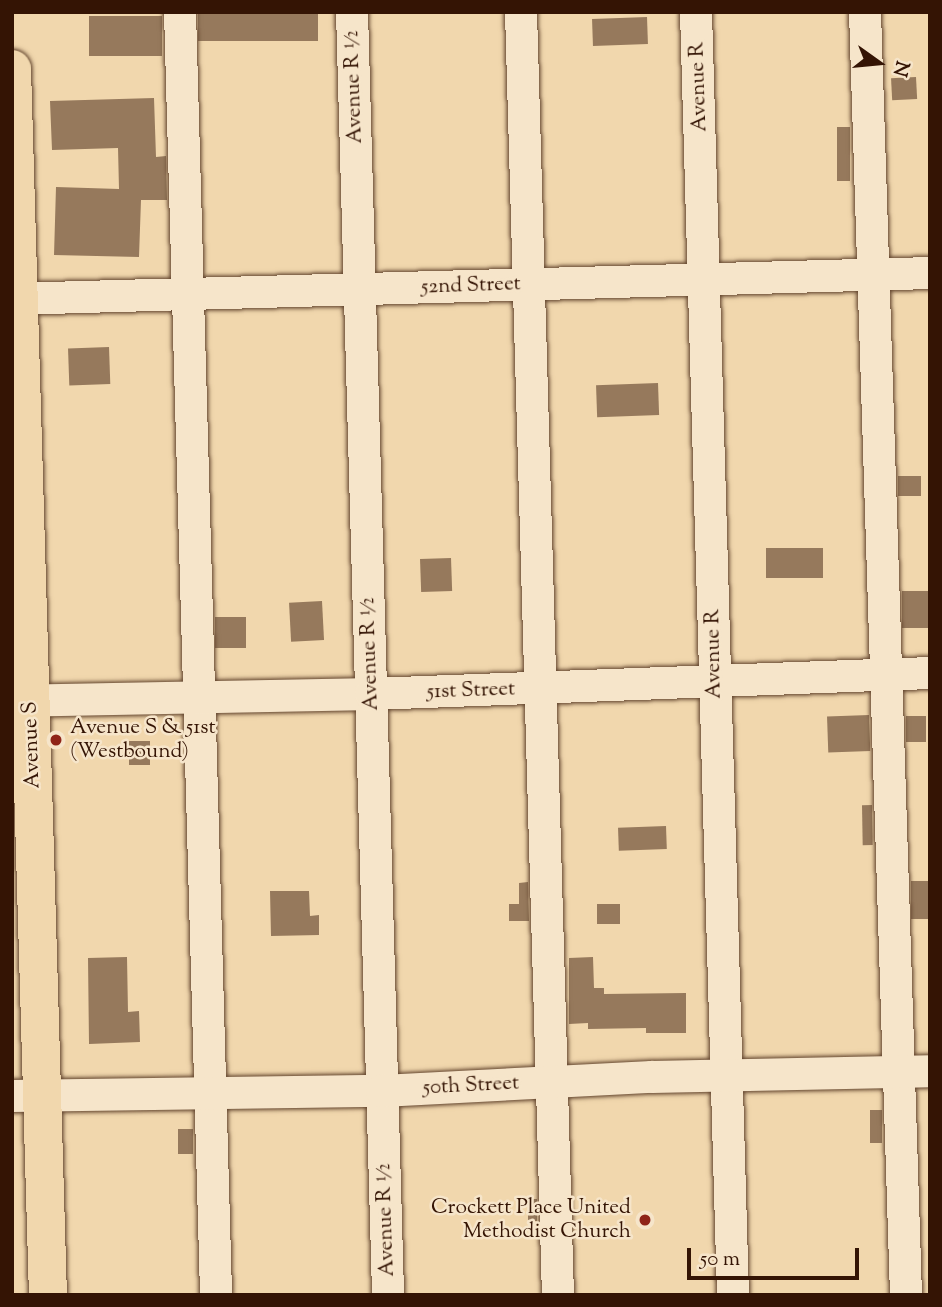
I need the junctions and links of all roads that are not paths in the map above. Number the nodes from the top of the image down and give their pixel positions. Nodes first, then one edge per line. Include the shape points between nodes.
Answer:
1 (180, 12) edge
2 (352, 12) edge
3 (521, 12) edge
4 (696, 12) edge
5 (865, 12) edge
6 (12, 69) edge
7 (930, 273) edge
8 (874, 275) junction
9 (705, 280) junction
10 (529, 284) junction
11 (360, 289) junction
12 (189, 294) junction
13 (16, 299) edge
14 (930, 674) edge
15 (887, 675) junction
16 (715, 682) junction
17 (541, 689) junction
18 (371, 694) junction
19 (199, 698) junction
20 (22, 701) edge
21 (930, 1071) edge
22 (899, 1072) junction
23 (727, 1075) junction
24 (552, 1082) junction
25 (383, 1091) junction
26 (208, 1093) junction
27 (27, 1096) edge
28 (48, 1295) edge
29 (216, 1295) edge
30 (388, 1295) edge
31 (558, 1295) edge
32 (733, 1295) edge
33 (906, 1295) edge

1 - 12 street
2 - 11 street, Avenue R ½
3 - 10 street
4 - 9 street, Avenue R
5 - 8 street
6 - 13 main road, Avenue S
7 - 8 street, 52nd Street
8 - 9 street, 52nd Street
8 - 15 street
9 - 10 street, 52nd Street
9 - 16 street, Avenue R
10 - 11 street, 52nd Street
10 - 17 street
11 - 12 street, 52nd Street
11 - 18 street, Avenue R ½
12 - 13 street, 52nd Street
12 - 19 street
13 - 20 main road, Avenue S
14 - 15 street, 51st Street
15 - 16 street, 51st Street
15 - 22 street
16 - 17 street, 51st Street
16 - 23 street, Avenue R
17 - 18 street, 51st Street
17 - 24 street
18 - 19 street, 51st Street
18 - 25 street, Avenue R ½
19 - 20 street, 51st Street
19 - 26 street
20 - 27 main road, Avenue S
21 - 22 street, 50th Street
22 - 23 street, 50th Street
22 - 33 street
23 - 24 street, 50th Street
23 - 32 street, Avenue R
24 - 25 street, 50th Street
24 - 31 street
25 - 26 street, 50th Street
25 - 30 street, Avenue R ½
26 - 27 street, 50th Street
26 - 29 street
27 - 28 main road, Avenue S

